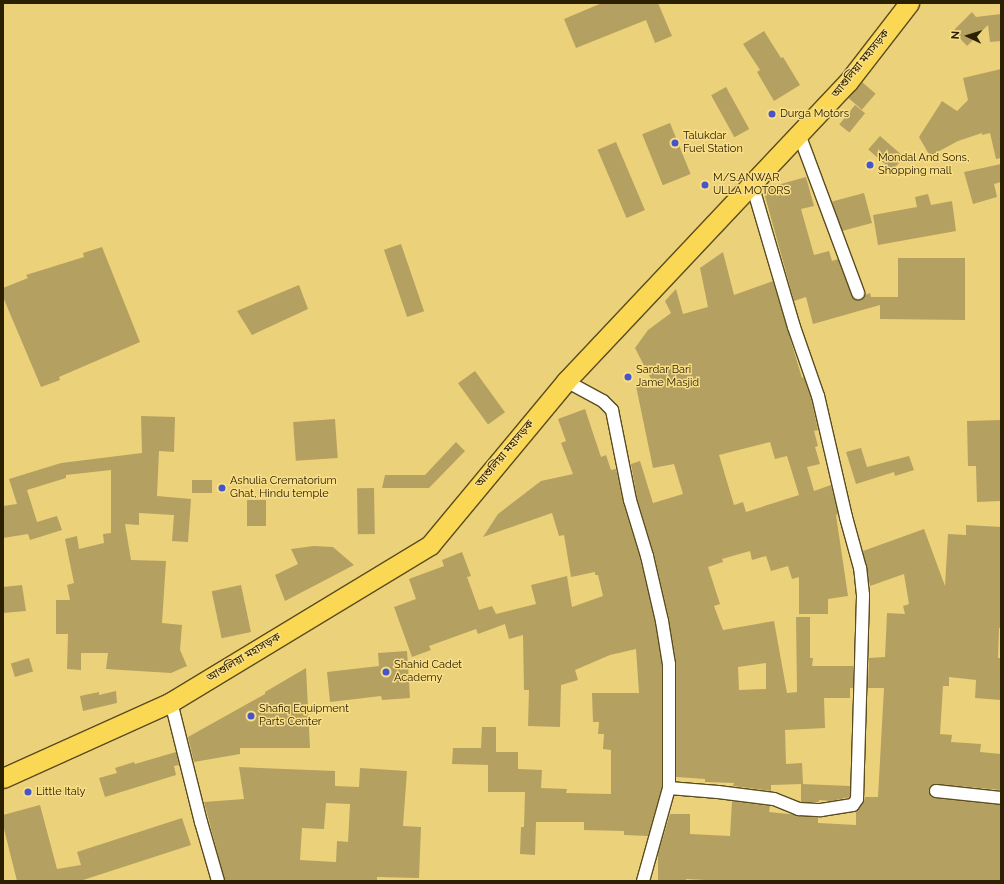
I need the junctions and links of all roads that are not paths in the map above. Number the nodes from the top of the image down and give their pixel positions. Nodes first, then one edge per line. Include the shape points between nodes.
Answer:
1 (909, 3) edge
2 (799, 134) junction
3 (752, 184) junction
4 (858, 293) dead end
5 (566, 381) junction
6 (171, 702) junction
7 (3, 778) edge
8 (668, 788) junction
9 (936, 791) dead end
10 (1001, 798) edge
11 (218, 881) edge
12 (643, 881) edge

1 - 2 highway, আশুলিয়া মহাসড়ক via 848,82
2 - 3 highway, আশুলিয়া মহাসড়ক
2 - 4 street
3 - 5 highway, আশুলিয়া মহাসড়ক
3 - 8 street via 794,327 818,396 860,568 863,595 857,799 853,806 821,810 799,809 774,799
5 - 6 highway, আশুলিয়া মহাসড়ক via 430,545
5 - 8 street via 603,401 612,410 630,500 657,599 669,664
6 - 7 highway, আশুলিয়া মহাসড়ক
6 - 11 street
8 - 12 street
9 - 10 street

